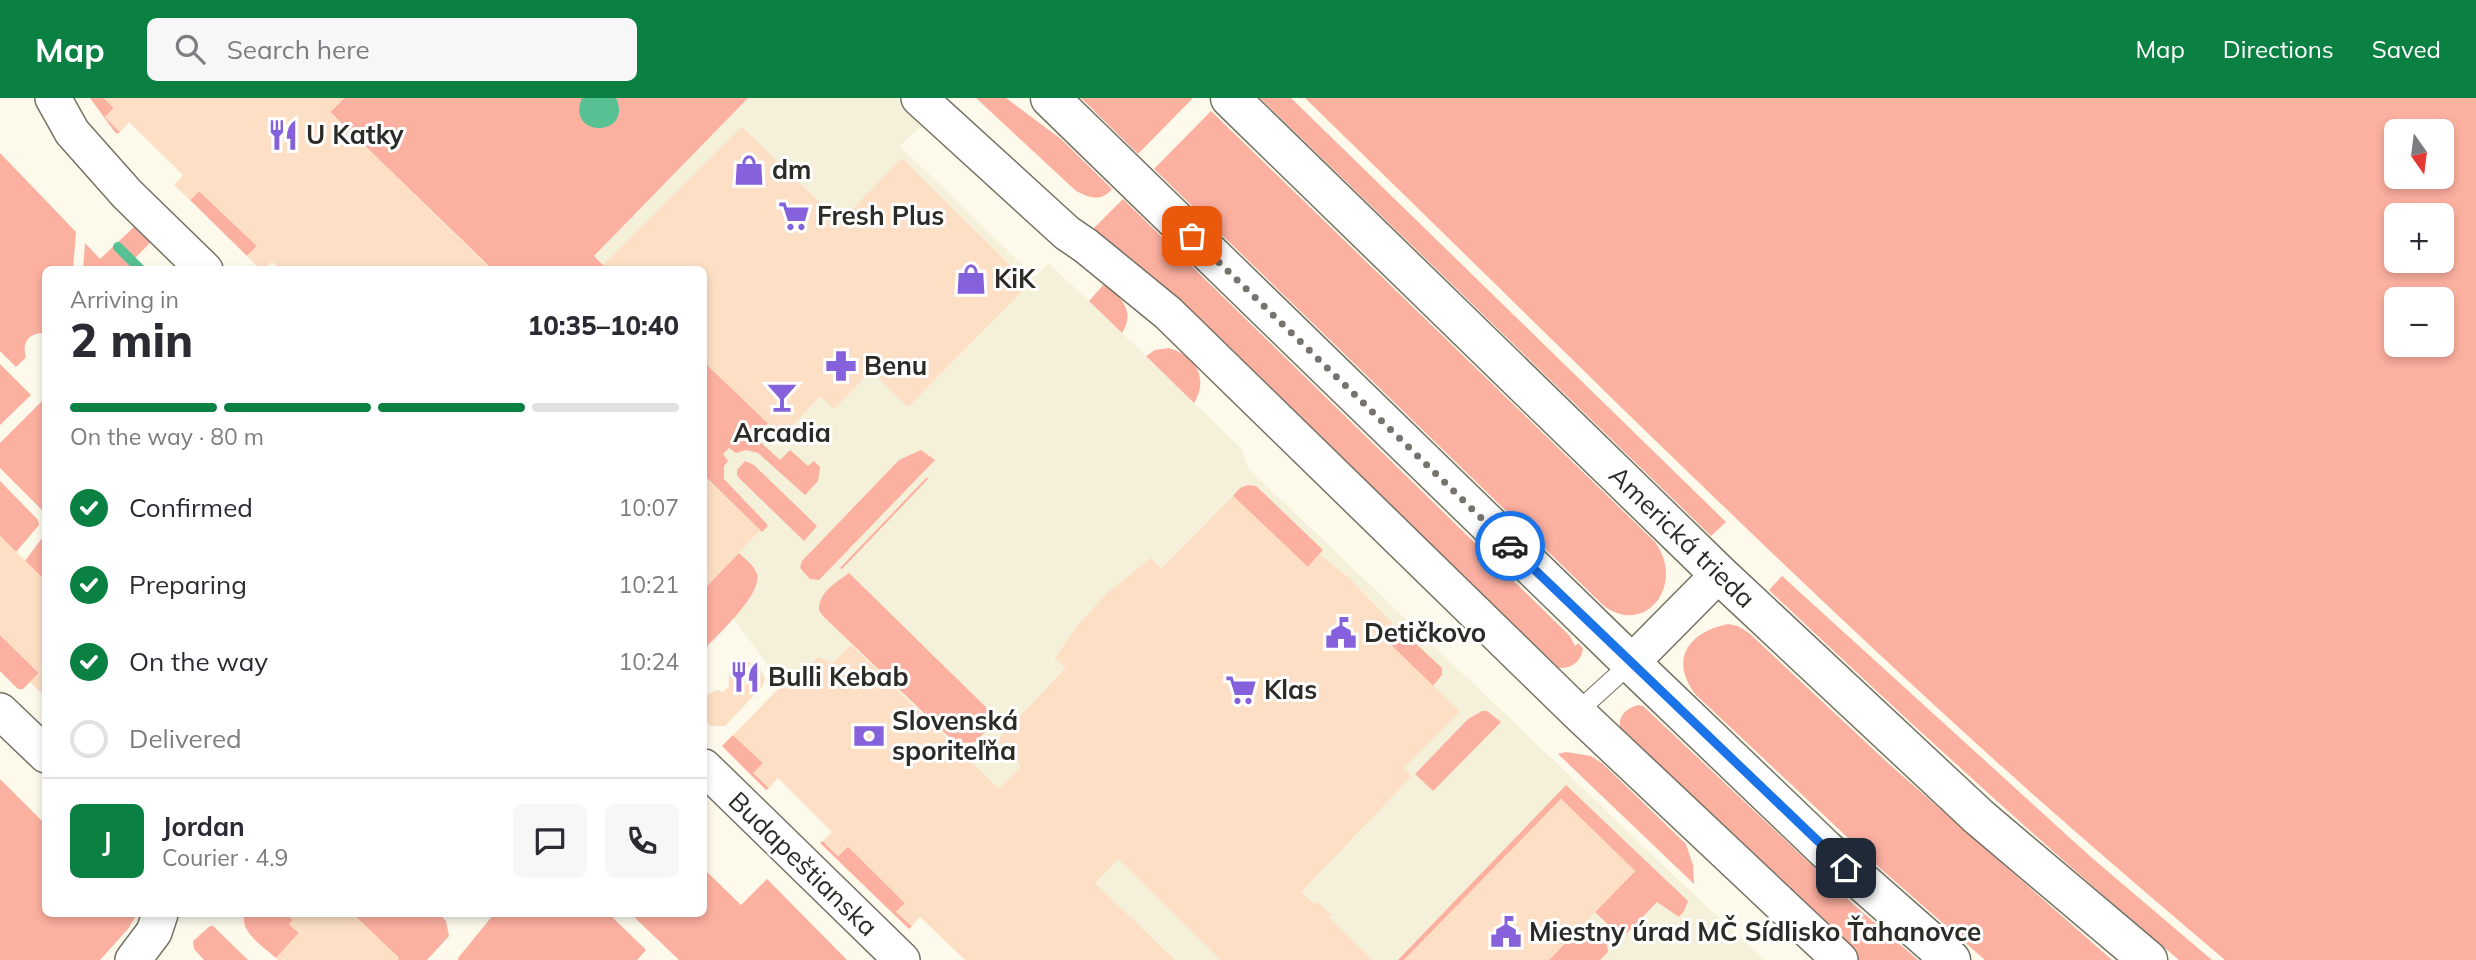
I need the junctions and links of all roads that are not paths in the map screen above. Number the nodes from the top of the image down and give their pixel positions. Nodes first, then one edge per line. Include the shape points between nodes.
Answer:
1 (53, 98) edge
2 (919, 98) edge
3 (1050, 98) edge
4 (1230, 98) edge
5 (201, 266) edge
6 (1720, 574) junction
7 (1631, 663) junction
8 (0, 711) edge
9 (1577, 712) junction
10 (42, 751) edge
11 (707, 770) edge
12 (159, 917) edge
13 (132, 960) edge
14 (902, 960) edge
15 (1840, 960) edge
16 (1951, 960) edge
17 (2148, 960) edge

1 - 5 street via 72,132
2 - 9 street via 1067,233 1167,313
3 - 7 street
4 - 6 street, Americká trieda
6 - 7 street
6 - 17 street, Americká trieda via 1979,817
7 - 9 lane
7 - 16 street via 1825,849
8 - 10 street
9 - 15 street
11 - 14 street, Budapeštianska
12 - 13 street via 154,932

